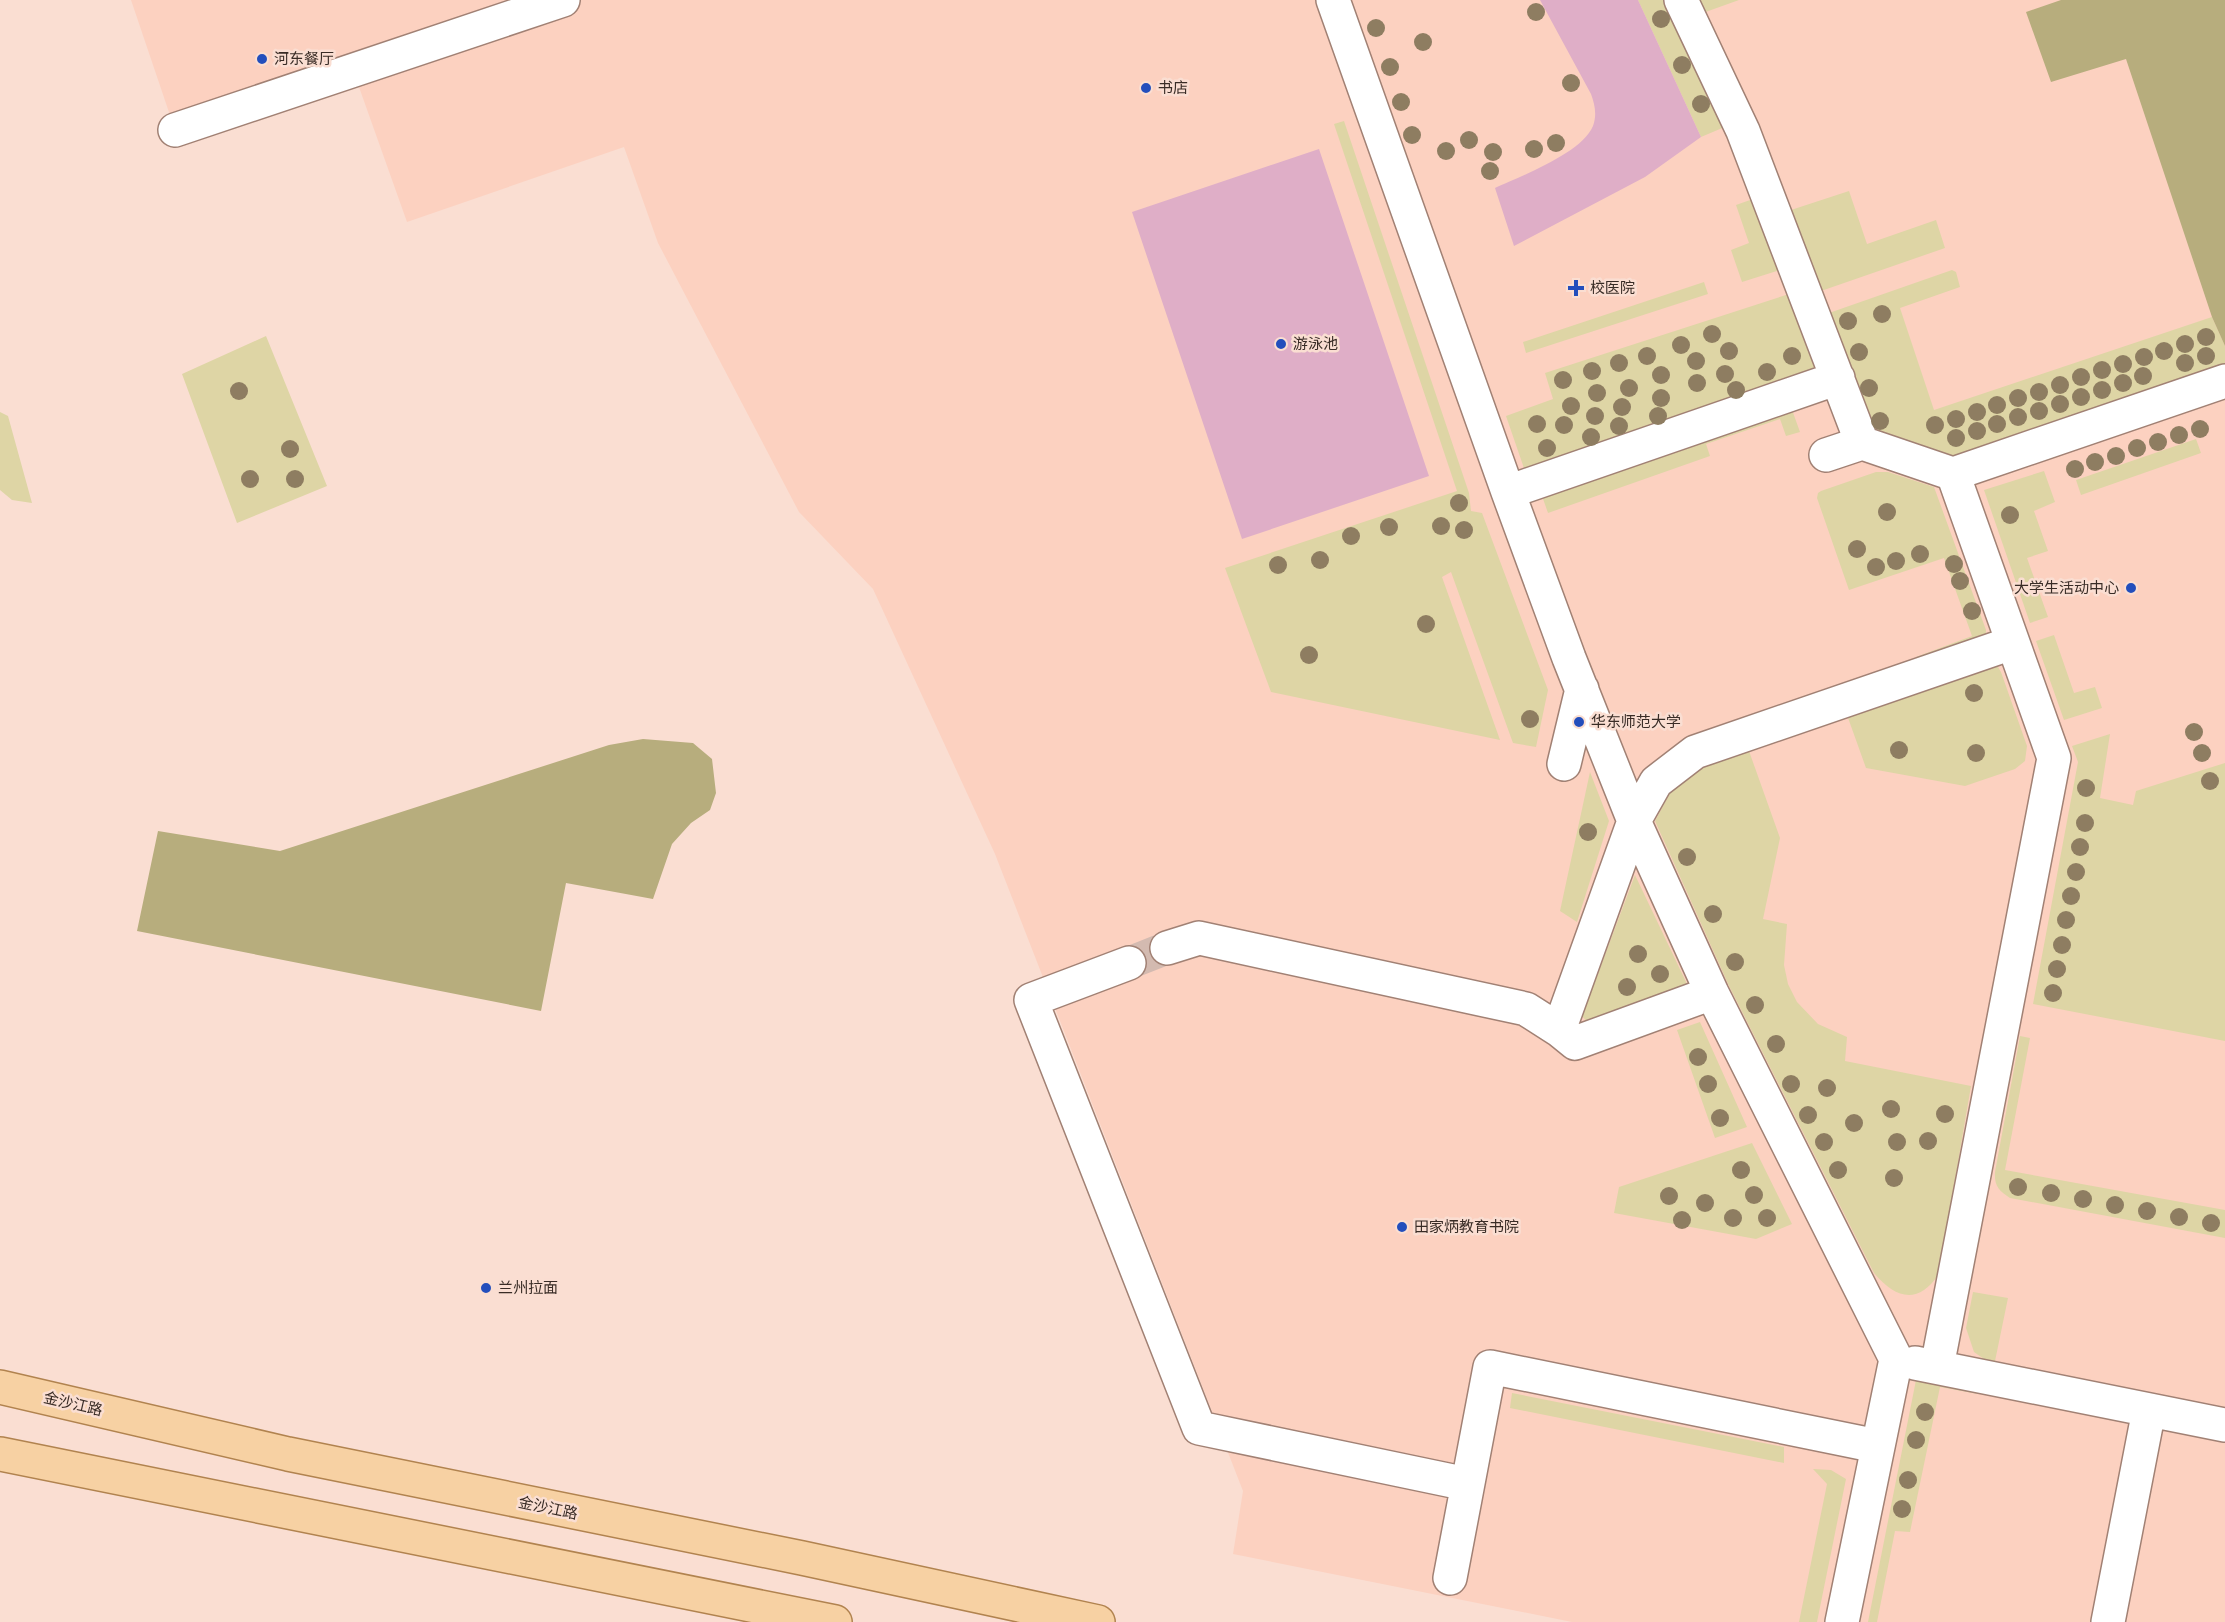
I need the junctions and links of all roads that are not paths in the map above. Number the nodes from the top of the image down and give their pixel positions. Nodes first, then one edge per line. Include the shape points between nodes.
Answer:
1 (563, 0) edge
2 (1333, 0) edge
3 (1681, 0) edge
4 (175, 130) dead end
5 (1838, 378) junction
6 (2225, 381) edge
7 (1862, 442) junction
8 (1826, 455) dead end
9 (1953, 474) junction
10 (1508, 492) junction
11 (2012, 643) junction
12 (1582, 689) junction
13 (1564, 765) dead end
14 (1634, 821) junction
15 (1167, 948) tunnel mouth
16 (1129, 963) tunnel mouth
17 (1712, 993) junction
18 (1559, 1030) junction
19 (1896, 1359) junction
20 (1937, 1367) junction
21 (0, 1387) edge
22 (2149, 1410) junction
23 (2225, 1425) edge
24 (1877, 1446) junction
25 (0, 1454) edge
26 (1467, 1484) junction
27 (1450, 1578) dead end
28 (836, 1622) edge
29 (1098, 1622) edge
30 (1842, 1622) edge
31 (2108, 1622) edge

1 - 4 lane
2 - 10 lane
3 - 5 lane via 1743,131
5 - 7 lane
5 - 10 lane
6 - 9 lane
7 - 8 lane
7 - 9 lane
9 - 11 lane
10 - 12 lane
11 - 14 lane via 1695,752 1656,782
11 - 20 lane via 2054,758
12 - 13 lane
12 - 14 lane
14 - 17 lane
14 - 18 lane
15 - 18 lane via 1199,938 1526,1009
16 - 26 lane via 1030,1000 1199,1428
17 - 18 lane via 1575,1043
17 - 19 lane
19 - 20 lane
19 - 24 lane
20 - 22 lane
21 - 29 main road, 金沙江路 via 288,1455
22 - 23 lane
22 - 31 lane
24 - 26 lane via 1490,1367
24 - 30 lane
25 - 28 main road
26 - 27 lane

